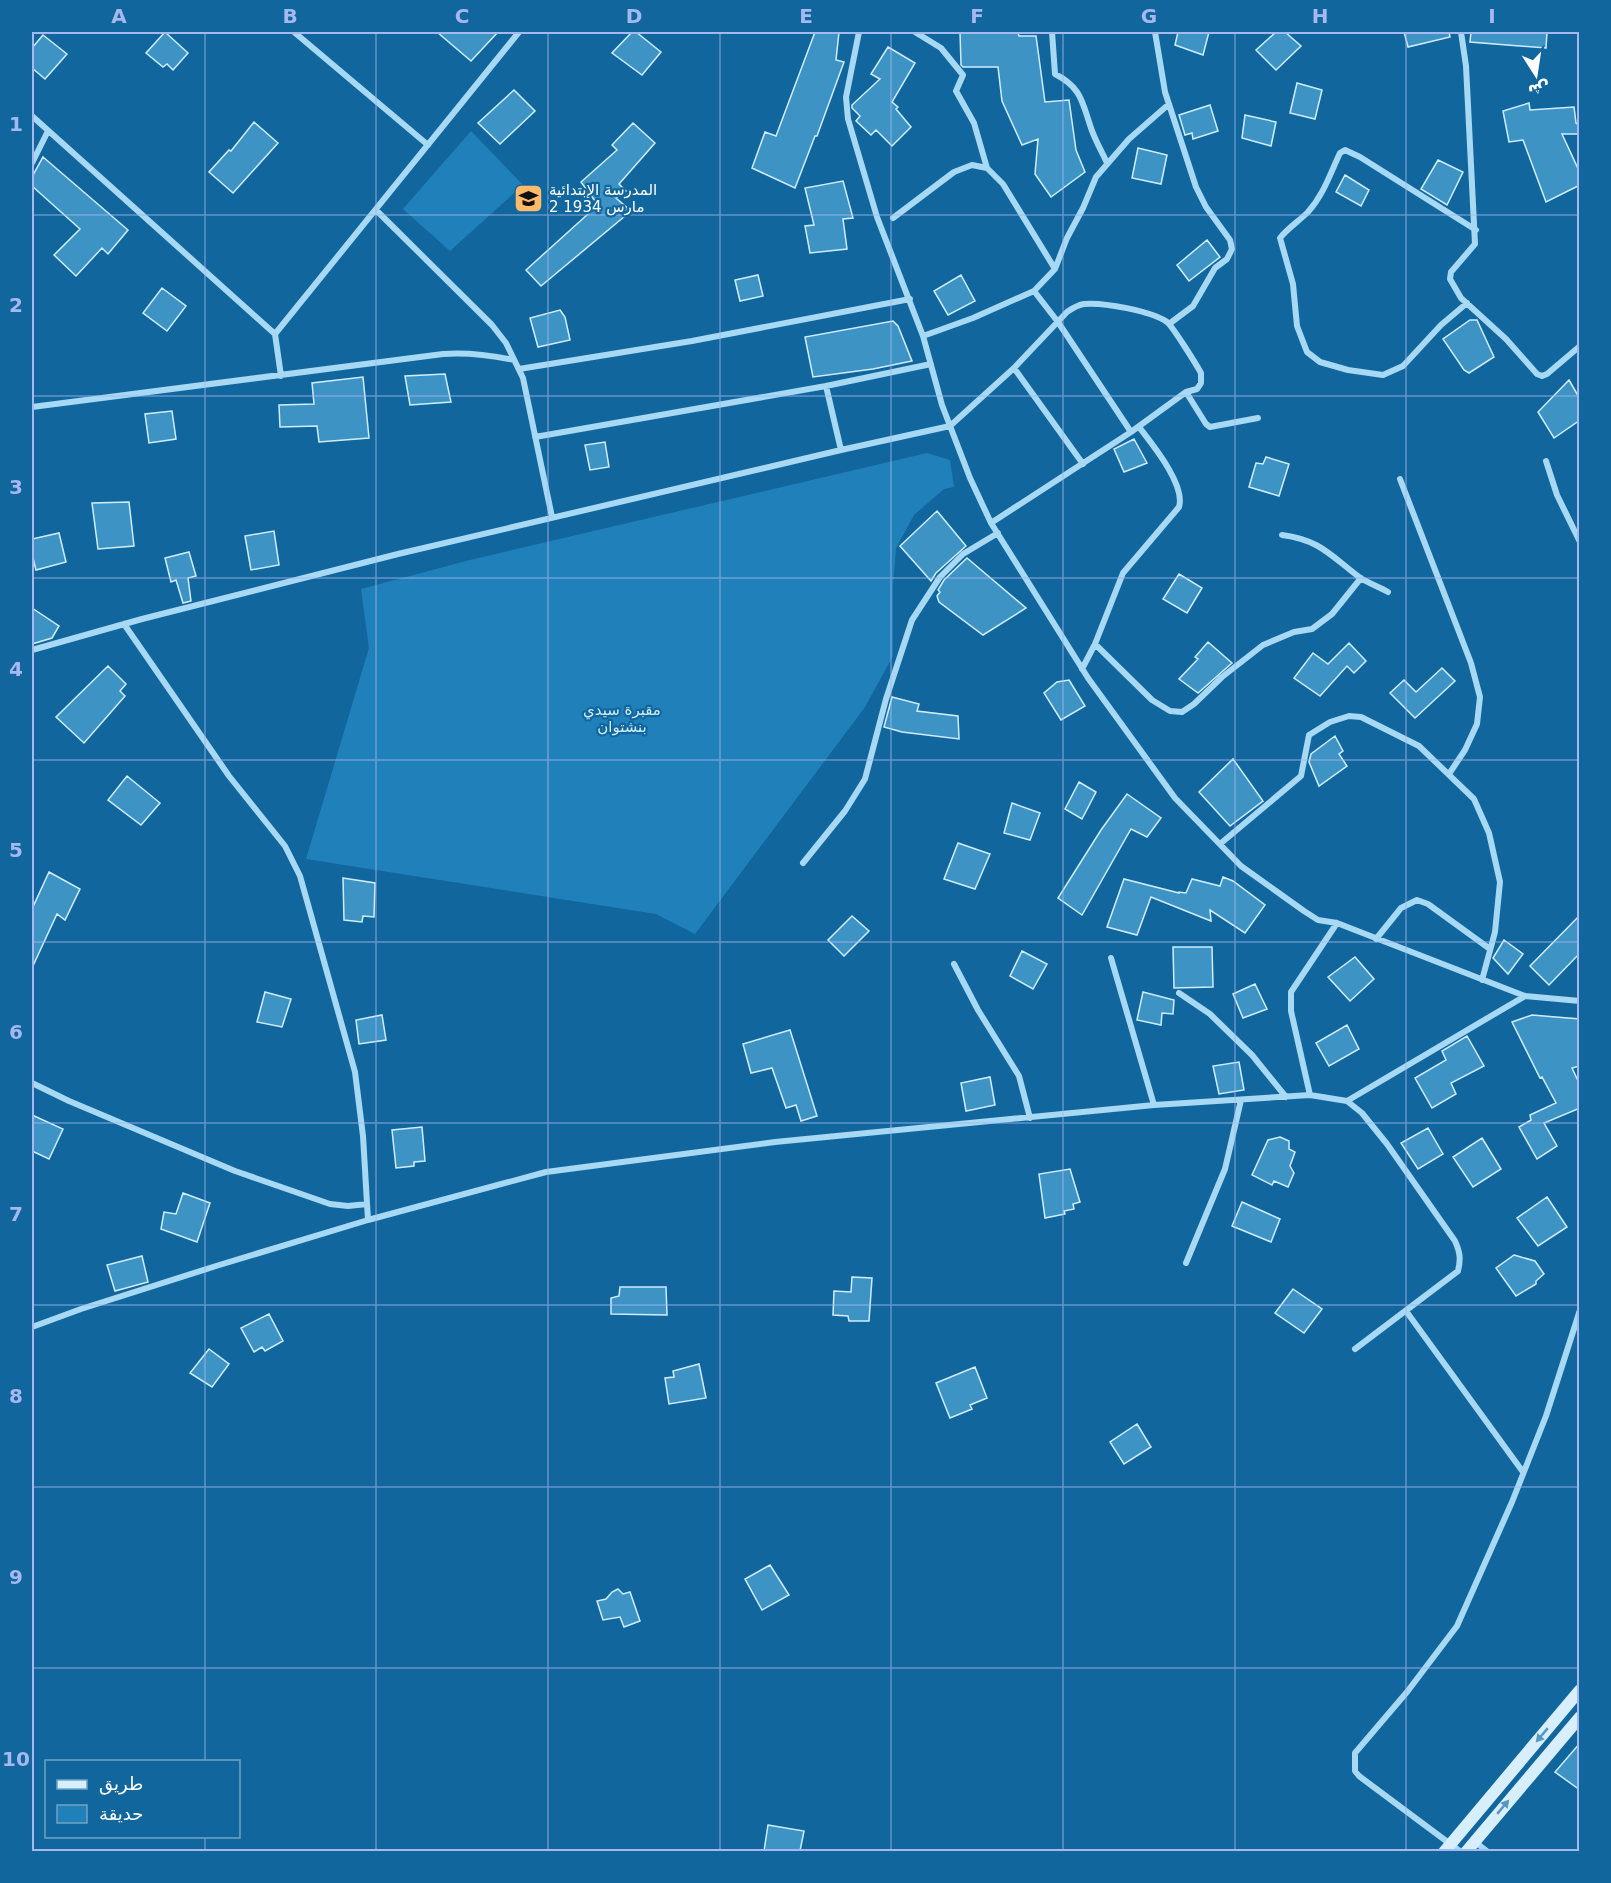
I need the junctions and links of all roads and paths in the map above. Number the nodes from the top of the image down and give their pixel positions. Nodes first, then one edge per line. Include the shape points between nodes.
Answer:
1 (294, 32) edge
2 (519, 32) edge
3 (859, 32) edge
4 (915, 32) edge
5 (1052, 32) edge
6 (1155, 32) edge
7 (1461, 32) edge
8 (1169, 104) junction
9 (32, 116) edge
10 (48, 131) junction
11 (428, 145) junction
12 (32, 163) edge
13 (1107, 164) junction
14 (987, 168) junction
15 (376, 210) junction
16 (893, 218) dead end
17 (1476, 230) junction
18 (1055, 269) junction
19 (1034, 291) junction
20 (910, 299) junction
21 (1467, 303) junction
22 (1058, 322) junction
23 (1169, 324) junction
24 (274, 334) junction
25 (923, 336) junction
26 (1580, 346) edge
27 (514, 360) junction
28 (931, 364) junction
29 (1014, 368) junction
30 (519, 369) junction
31 (281, 376) junction
32 (826, 386) junction
33 (1186, 392) junction
34 (32, 407) edge
35 (1258, 418) dead end
36 (950, 426) junction
37 (1138, 427) junction
38 (1131, 432) junction
39 (535, 437) junction
40 (841, 450) junction
41 (1546, 461) dead end
42 (1083, 464) junction
43 (1400, 479) dead end
44 (552, 517) junction
45 (991, 523) junction
46 (998, 533) junction
47 (1282, 535) dead end
48 (1580, 542) edge
49 (1361, 578) junction
50 (1388, 592) dead end
51 (124, 624) junction
52 (1095, 644) junction
53 (32, 650) edge
54 (1082, 669) junction
55 (1449, 774) junction
56 (1220, 844) junction
57 (803, 863) dead end
58 (1337, 923) junction
59 (1376, 939) junction
60 (1490, 948) junction
61 (1112, 958) dead end
62 (954, 964) dead end
63 (1482, 980) junction
64 (1179, 993) dead end
65 (1525, 996) junction
66 (1580, 1001) edge
67 (32, 1083) edge
68 (1310, 1095) junction
69 (1286, 1097) junction
70 (1241, 1100) junction
71 (1347, 1101) junction
72 (1154, 1105) junction
73 (1030, 1118) junction
74 (367, 1204) junction
75 (368, 1220) junction
76 (1186, 1263) dead end
77 (1580, 1310) edge
78 (1406, 1311) junction
79 (32, 1327) edge
80 (1355, 1349) dead end
81 (1523, 1472) junction
82 (1580, 1690) edge
83 (1580, 1717) edge
84 (1474, 1841) junction
85 (1452, 1849) edge
86 (1466, 1851) edge
87 (1488, 1851) edge

1 - 11 street
2 - 11 street
3 - 20 street via 846,97 848,119 877,217
4 - 14 street via 941,48 963,75 956,91 974,123
5 - 13 street via 1055,74 1069,81 1082,98
6 - 8 street
7 - 17 street
8 - 13 street
8 - 23 street via 1196,188 1232,249 1215,268 1193,306
9 - 10 street
10 - 12 street
10 - 24 street
11 - 15 street
13 - 18 street via 1096,177
14 - 16 street via 972,165 954,172
14 - 18 street via 1003,184
15 - 24 street
15 - 27 street via 492,325
17 - 21 street via 1475,244 1451,272 1450,279
17 - 21 street via 1345,150 1322,193 1280,238 1293,284 1297,326 1307,352 1320,362 1383,375 1403,366
18 - 19 street
19 - 22 street
19 - 25 street
20 - 25 street
20 - 30 street
21 - 26 street via 1542,376
22 - 23 street via 1075,306 1086,304 1136,311
22 - 29 street
22 - 38 street
23 - 33 street via 1201,373 1197,389
24 - 31 street
25 - 28 street
27 - 30 street
27 - 31 street via 462,353
28 - 32 street
28 - 36 street
29 - 36 street
29 - 42 street
30 - 39 street
31 - 34 street
32 - 39 street
32 - 40 street
33 - 35 street via 1210,427
33 - 37 street
36 - 40 street
36 - 45 street
37 - 38 street
37 - 52 street via 1155,447 1181,500 1123,573
38 - 42 street
39 - 44 street
40 - 44 street
41 - 48 street via 1557,495
42 - 45 street
43 - 55 street via 1468,654 1480,697 1477,724
44 - 51 street
45 - 46 street
46 - 54 street
46 - 57 street via 963,554 940,577 912,620 865,779
47 - 49 street via 1318,545
49 - 50 street
49 - 52 street via 1332,614 1312,629 1263,645 1182,712 1170,711 1152,700
51 - 53 street
51 - 74 street via 229,776 285,846 300,876 355,1072
52 - 54 street
54 - 56 street via 1174,798
55 - 56 street via 1419,746 1360,717 1349,716 1309,735 1301,776
55 - 60 street via 1474,799 1495,857 1500,882
56 - 58 street via 1241,866 1304,912 1318,920
58 - 59 street
58 - 68 street via 1291,992 1291,1011
59 - 60 street via 1401,908 1416,900 1428,904
59 - 63 street
60 - 63 street
61 - 72 street
62 - 73 street via 1019,1076
63 - 65 street
64 - 69 street via 1210,1014 1252,1055
65 - 66 street
65 - 71 street
67 - 74 street via 297,1194 348,1206
68 - 69 street
68 - 71 street
69 - 70 street
70 - 72 street
70 - 76 street via 1225,1169
71 - 78 street via 1387,1144 1460,1252 1458,1270
72 - 73 street
73 - 75 street via 775,1142 546,1172
74 - 75 street
75 - 79 street
77 - 81 street via 1546,1416
78 - 80 street
78 - 81 street
81 - 85 street via 1457,1626 1355,1754 1354,1771
82 -> 85 main road
84 -> 83 main road
84 - 86 main road
84 - 87 street

